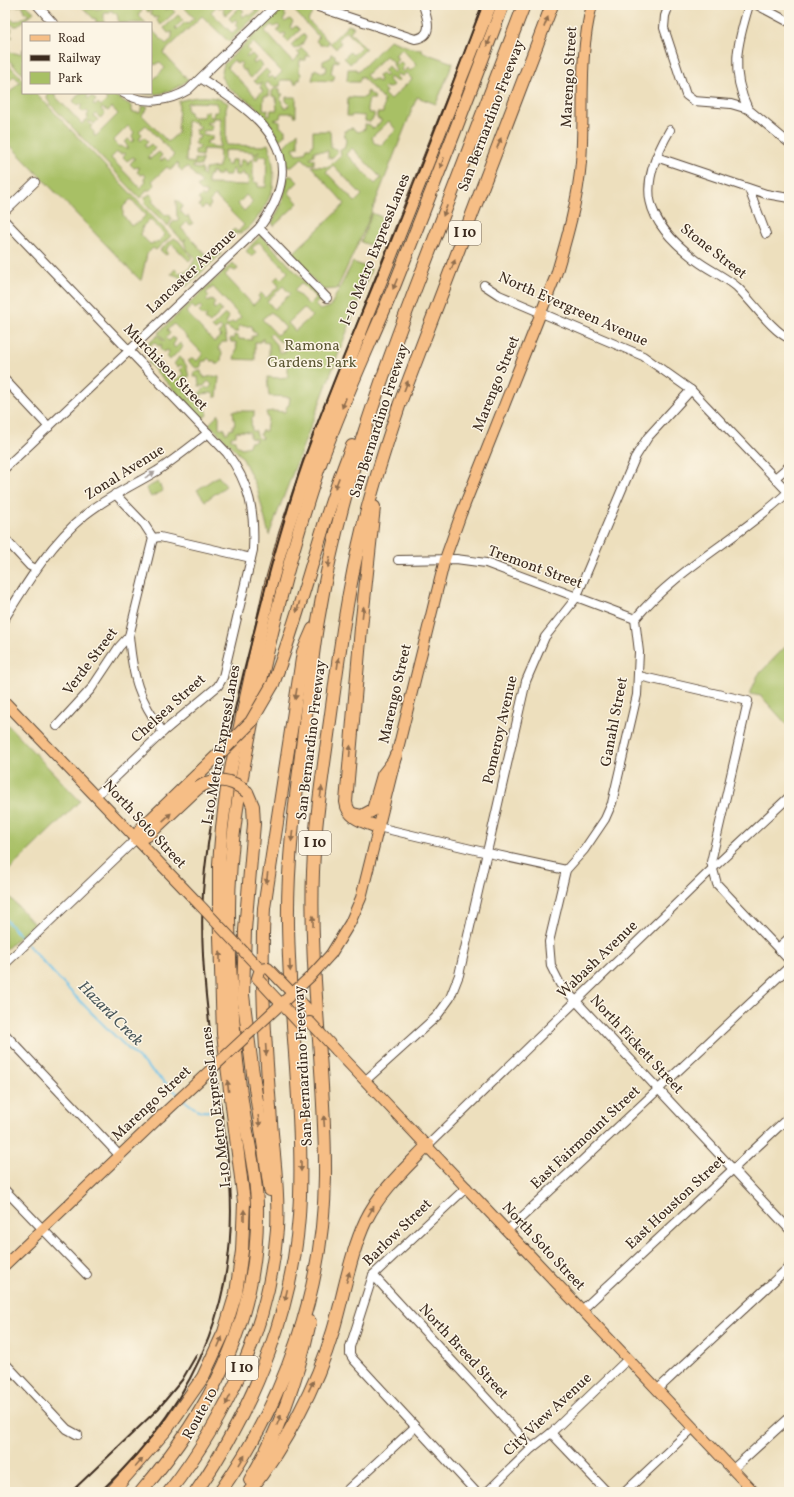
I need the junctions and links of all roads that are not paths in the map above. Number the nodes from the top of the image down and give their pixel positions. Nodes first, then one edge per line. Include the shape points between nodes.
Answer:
1 (37, 5) edge
2 (276, 5) edge
3 (312, 5) edge
4 (423, 5) edge
5 (490, 5) edge
6 (503, 5) edge
7 (524, 5) edge
8 (552, 5) edge
9 (592, 5) edge
10 (669, 5) edge
11 (749, 5) edge
12 (756, 5) edge
13 (53, 22) edge
14 (789, 22) edge
15 (202, 79) junction
16 (126, 94) edge
17 (748, 109) junction
18 (670, 130) dead end
19 (789, 143) edge
20 (656, 157) junction
21 (35, 182) dead end
22 (748, 189) junction
23 (789, 198) edge
24 (5, 211) edge
25 (5, 221) edge
26 (259, 228) junction
27 (766, 234) dead end
28 (484, 285) dead end
29 (327, 298) dead end
30 (542, 312) junction
31 (789, 338) edge
32 (129, 351) junction
33 (390, 356) junction
34 (5, 380) edge
35 (691, 390) junction
36 (49, 426) junction
37 (208, 433) junction
38 (380, 463) junction
39 (789, 466) edge
40 (5, 468) edge
41 (775, 478) junction
42 (789, 493) edge
43 (115, 494) junction
44 (153, 538) junction
45 (5, 539) edge
46 (251, 558) junction
47 (445, 559) junction
48 (398, 560) dead end
49 (36, 569) junction
50 (576, 598) junction
51 (318, 617) junction
52 (5, 618) edge
53 (635, 619) junction
54 (129, 636) junction
55 (639, 676) junction
56 (5, 702) edge
57 (57, 726) dead end
58 (163, 732) junction
59 (396, 755) junction
60 (96, 796) junction
61 (789, 798) edge
62 (348, 811) junction
63 (378, 827) junction
64 (136, 839) junction
65 (488, 854) junction
66 (712, 869) junction
67 (566, 870) junction
68 (789, 938) edge
69 (778, 948) junction
70 (789, 960) edge
71 (5, 964) edge
72 (789, 967) edge
73 (260, 969) junction
74 (292, 993) junction
75 (576, 1001) junction
76 (281, 1003) junction
77 (310, 1022) junction
78 (5, 1034) edge
79 (366, 1080) junction
80 (658, 1090) junction
81 (789, 1117) edge
82 (428, 1145) junction
83 (120, 1156) junction
84 (733, 1169) junction
85 (467, 1187) junction
86 (5, 1190) edge
87 (43, 1229) junction
88 (277, 1229) junction
89 (789, 1229) edge
90 (322, 1230) junction
91 (507, 1231) junction
92 (5, 1265) edge
93 (789, 1267) edge
94 (87, 1275) dead end
95 (373, 1275) junction
96 (582, 1310) junction
97 (628, 1359) junction
98 (5, 1363) edge
99 (657, 1390) junction
100 (789, 1418) edge
101 (415, 1427) junction
102 (693, 1428) junction
103 (551, 1433) junction
104 (78, 1435) dead end
105 (532, 1448) junction
106 (733, 1469) junction
107 (112, 1492) edge
108 (140, 1492) edge
109 (169, 1492) edge
110 (196, 1492) edge
111 (220, 1492) edge
112 (242, 1492) edge
113 (249, 1492) edge
114 (345, 1492) edge
115 (476, 1492) edge
116 (487, 1492) edge
117 (607, 1492) edge
118 (624, 1492) edge
119 (754, 1492) edge

1 - 13 street
2 - 15 street
3 - 4 street via 413,39 419,39 426,34 428,23
107 -> 5 highway, I-10 Metro ExpressLanes via 166,1430 203,1377 224,1332 235,1300 242,1251 244,1202 223,1034 219,904 219,864 229,781 270,587 309,462
6 -> 108 highway, I-10 Metro ExpressLanes via 394,285 346,396 299,530 280,597 238,797 229,916 238,1066 258,1213 250,1294 239,1331 219,1376 179,1442
7 -> 33 highway, San Bernardino Freeway / I 10
38 -> 8 highway, San Bernardino Freeway / I 10 via 400,403
9 - 30 main road, Marengo Street via 584,50 578,184 568,235
10 - 17 street via 664,28 686,95 694,100
11 - 17 street via 736,63 742,95
12 - 14 street
15 - 16 street via 188,90 167,100 145,101
15 - 26 street, Lancaster Avenue via 250,111 277,147 282,164 280,190 270,213
17 - 19 street
18 - 20 street, Stone Street
20 - 22 street
20 - 31 street, Stone Street via 649,176 648,191 651,207 658,222 696,260 730,281
21 - 24 street
22 - 23 street
22 - 27 street
25 - 32 street, Murchison Street
26 - 29 street
26 - 32 street, Lancaster Avenue
28 - 30 street, North Evergreen Avenue via 499,295
30 - 35 street, North Evergreen Avenue via 643,356
30 - 47 main road, Marengo Street
32 - 36 street, Lancaster Avenue
32 - 37 street, Murchison Street
33 -> 51 highway, San Bernardino Freeway / I 10 via 362,436 337,524
33 -> 64 highway, bridge via 335,488 273,684 251,722 141,829
34 - 36 street
35 - 41 street, North Evergreen Avenue
35 - 50 street, Pomeroy Avenue via 648,437 636,456
36 - 40 street, Lancaster Avenue
43 -> 37 street, Zonal Avenue via 172,461
37 - 46 street, Murchison Street via 236,466 252,501 254,532
62 -> 38 highway via 346,802 361,628
90 -> 38 highway, San Bernardino Freeway / I 10 via 325,1168 312,901 315,845 342,640 361,536
39 - 41 street
41 - 42 street, North Evergreen Avenue
42 - 53 street via 768,512 690,567
43 - 44 street via 144,524
43 - 49 street, Zonal Avenue via 84,516 62,537
44 - 46 street via 160,537
44 - 54 street, Verde Street
45 - 49 street via 30,566
46 - 58 street, Chelsea Street via 223,677 218,686
47 - 48 street, Tremont Street
47 - 50 street, Tremont Street via 472,560 492,565
47 - 59 main road, Marengo Street
49 - 52 street, Zonal Avenue
50 - 53 street, Tremont Street
50 - 65 street, Pomeroy Avenue via 545,637 526,681
51 -> 88 highway, I 10 via 304,652 264,908 263,1004 277,1187
51 -> 110 highway, San Bernardino Freeway via 296,794 288,885 300,1140 298,1226 286,1297 266,1361 224,1450
53 - 55 street, Ganahl Street
54 - 57 street, Verde Street via 91,689
54 - 58 street via 131,661 143,702
55 - 66 street via 748,701 711,862
55 - 67 street, Ganahl Street via 612,803 605,819 584,850
56 - 60 main road, North Soto Street
58 - 60 street, Chelsea Street
59 - 62 highway via 383,775 373,810 362,816
59 - 63 main road, Marengo Street
60 - 64 main road, North Soto Street
61 - 66 street, Wabash Avenue
62 - 63 highway via 356,818
63 - 65 street
63 - 74 main road, Marengo Street, bridge via 361,898 350,923 330,954
64 - 71 street
64 - 73 main road, North Soto Street, bridge
64 -> 88 highway, bridge via 148,836 198,788 212,781 224,780 237,784 247,792 253,806 243,995
65 - 67 street
65 - 79 street, Pomeroy Avenue via 459,975 450,998 437,1016
66 - 69 street via 717,884
66 - 75 street, Wabash Avenue
67 - 75 street, North Fickett Street via 549,942 549,957 555,976
68 - 69 street
69 - 70 street
72 - 80 street, East Fairmount Street
73 - 74 main road, North Soto Street, bridge via 268,968
73 - 76 main road, North Soto Street, bridge via 257,978
74 - 76 main road, Marengo Street, bridge
74 - 77 main road, North Soto Street via 311,1012
75 - 80 street, North Fickett Street
75 - 82 street, Wabash Avenue
76 - 77 main road, North Soto Street, bridge via 300,1024
76 - 83 main road, Marengo Street, bridge
77 - 79 main road, North Soto Street, bridge
78 - 83 street
79 - 82 main road, North Soto Street
80 - 84 street, North Fickett Street
80 - 91 street, East Fairmount Street
81 - 84 street, East Houston Street
82 - 85 main road, North Soto Street
113 -> 82 highway via 269,1465 294,1423 319,1368 366,1220 391,1183
83 - 87 main road, Marengo Street
84 - 89 street, North Fickett Street
84 - 96 street, East Houston Street
85 - 91 main road, North Soto Street
85 - 95 street, Barlow Street
86 - 87 street
87 - 92 main road, Marengo Street
87 - 94 street
88 -> 109 highway, Route 10 / I 10 via 268,1290 244,1364 205,1441
111 -> 90 highway, San Bernardino Freeway via 260,1428 287,1369 309,1298
112 -> 90 highway, I 10 via 271,1440 298,1368 313,1308
91 - 96 main road, North Soto Street
93 - 99 street
95 - 101 street, Barlow Street via 350,1354
95 - 105 street, North Breed Street
96 - 97 main road, North Soto Street
97 - 99 main road, North Soto Street
97 - 103 street, City View Avenue
98 - 104 street via 67,1429
99 - 102 main road, North Soto Street
100 - 106 street
101 - 114 street
101 - 115 street
102 - 106 main road, North Soto Street
102 - 118 street
103 - 105 street, City View Avenue
103 - 117 street
105 - 116 street, City View Avenue
106 - 119 main road, North Soto Street

